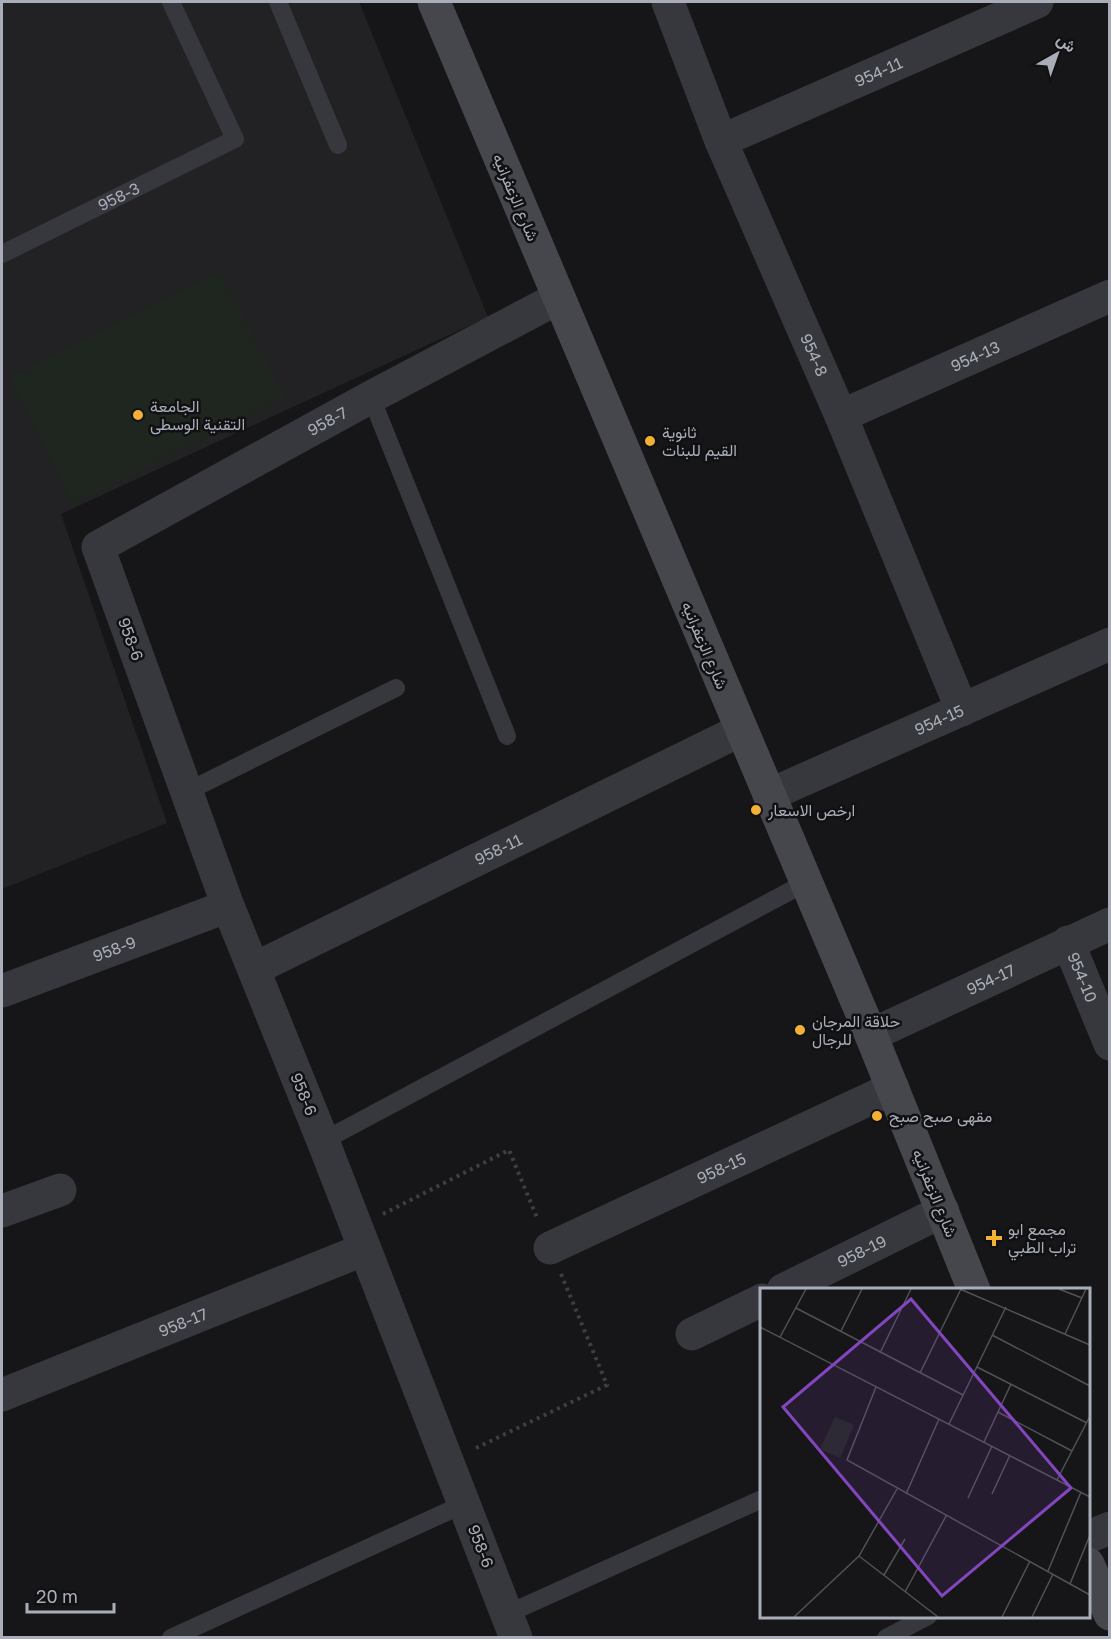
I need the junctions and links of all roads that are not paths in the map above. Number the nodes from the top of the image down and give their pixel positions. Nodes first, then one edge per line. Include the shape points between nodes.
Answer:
1 (171, 2) edge
2 (278, 2) edge
3 (434, 2) edge
4 (668, 2) edge
5 (1037, 2) edge
6 (722, 141) junction
7 (338, 145) dead end
8 (2, 254) edge
9 (1110, 296) edge
10 (558, 298) junction
11 (371, 397) junction
12 (841, 416) junction
13 (98, 548) joint
14 (1110, 645) edge
15 (396, 688) dead end
16 (962, 710) junction
17 (741, 730) junction
18 (507, 736) dead end
19 (186, 792) junction
20 (769, 795) junction
21 (807, 882) junction
22 (228, 906) junction
23 (1110, 924) edge
24 (1068, 942) junction
25 (254, 969) junction
26 (2, 991) edge
27 (871, 1035) junction
28 (1110, 1044) edge
29 (893, 1088) junction
30 (323, 1141) junction
31 (60, 1190) dead end
32 (2, 1211) edge
33 (943, 1211) junction
34 (361, 1238) junction
35 (550, 1248) road end
36 (787, 1288) edge
37 (973, 1288) edge
38 (760, 1301) edge
39 (692, 1334) dead end
40 (2, 1395) edge
41 (760, 1500) edge
42 (464, 1504) junction
43 (1110, 1528) edge
44 (1090, 1537) edge
45 (1090, 1566) edge
46 (1110, 1614) edge
47 (926, 1618) edge
48 (512, 1626) edge
49 (171, 1638) edge
50 (886, 1638) edge

1 - 8 lane, 958-3 via 235,139
2 - 7 lane
3 - 10 street, شارع الزعفرانيه
4 - 6 street, 954-8
5 - 6 street, 954-11
6 - 12 street, 954-8
9 - 12 street, 954-13
10 - 11 street, 958-7
10 - 17 street, شارع الزعفرانيه
11 - 13 street, 958-7
11 - 18 lane
12 - 16 street, 954-8
13 - 19 street, 958-6
14 - 16 street, 954-15
15 - 19 lane
16 - 20 street, 954-15
17 - 20 street, شارع الزعفرانيه
17 - 25 street, 958-11
19 - 22 street, 958-6
20 - 21 street, شارع الزعفرانيه
21 - 27 street, شارع الزعفرانيه
21 - 30 lane
22 - 25 street, 958-6
22 - 26 street, 958-9
23 - 24 street, 954-17
24 - 27 street, 954-17
24 - 28 street, 954-10
25 - 30 street, 958-6
27 - 29 street, شارع الزعفرانيه
29 - 33 street, شارع الزعفرانيه
29 - 35 street, 958-15
30 - 34 street, 958-6
31 - 32 street
33 - 36 street, 958-19
33 - 37 street, شارع الزعفرانيه
34 - 40 street, 958-17
34 - 42 street, 958-6
38 - 39 street
41 - 48 lane
42 - 48 street, 958-6
42 - 49 lane
43 - 44 street
45 - 46 street
47 - 50 lane

